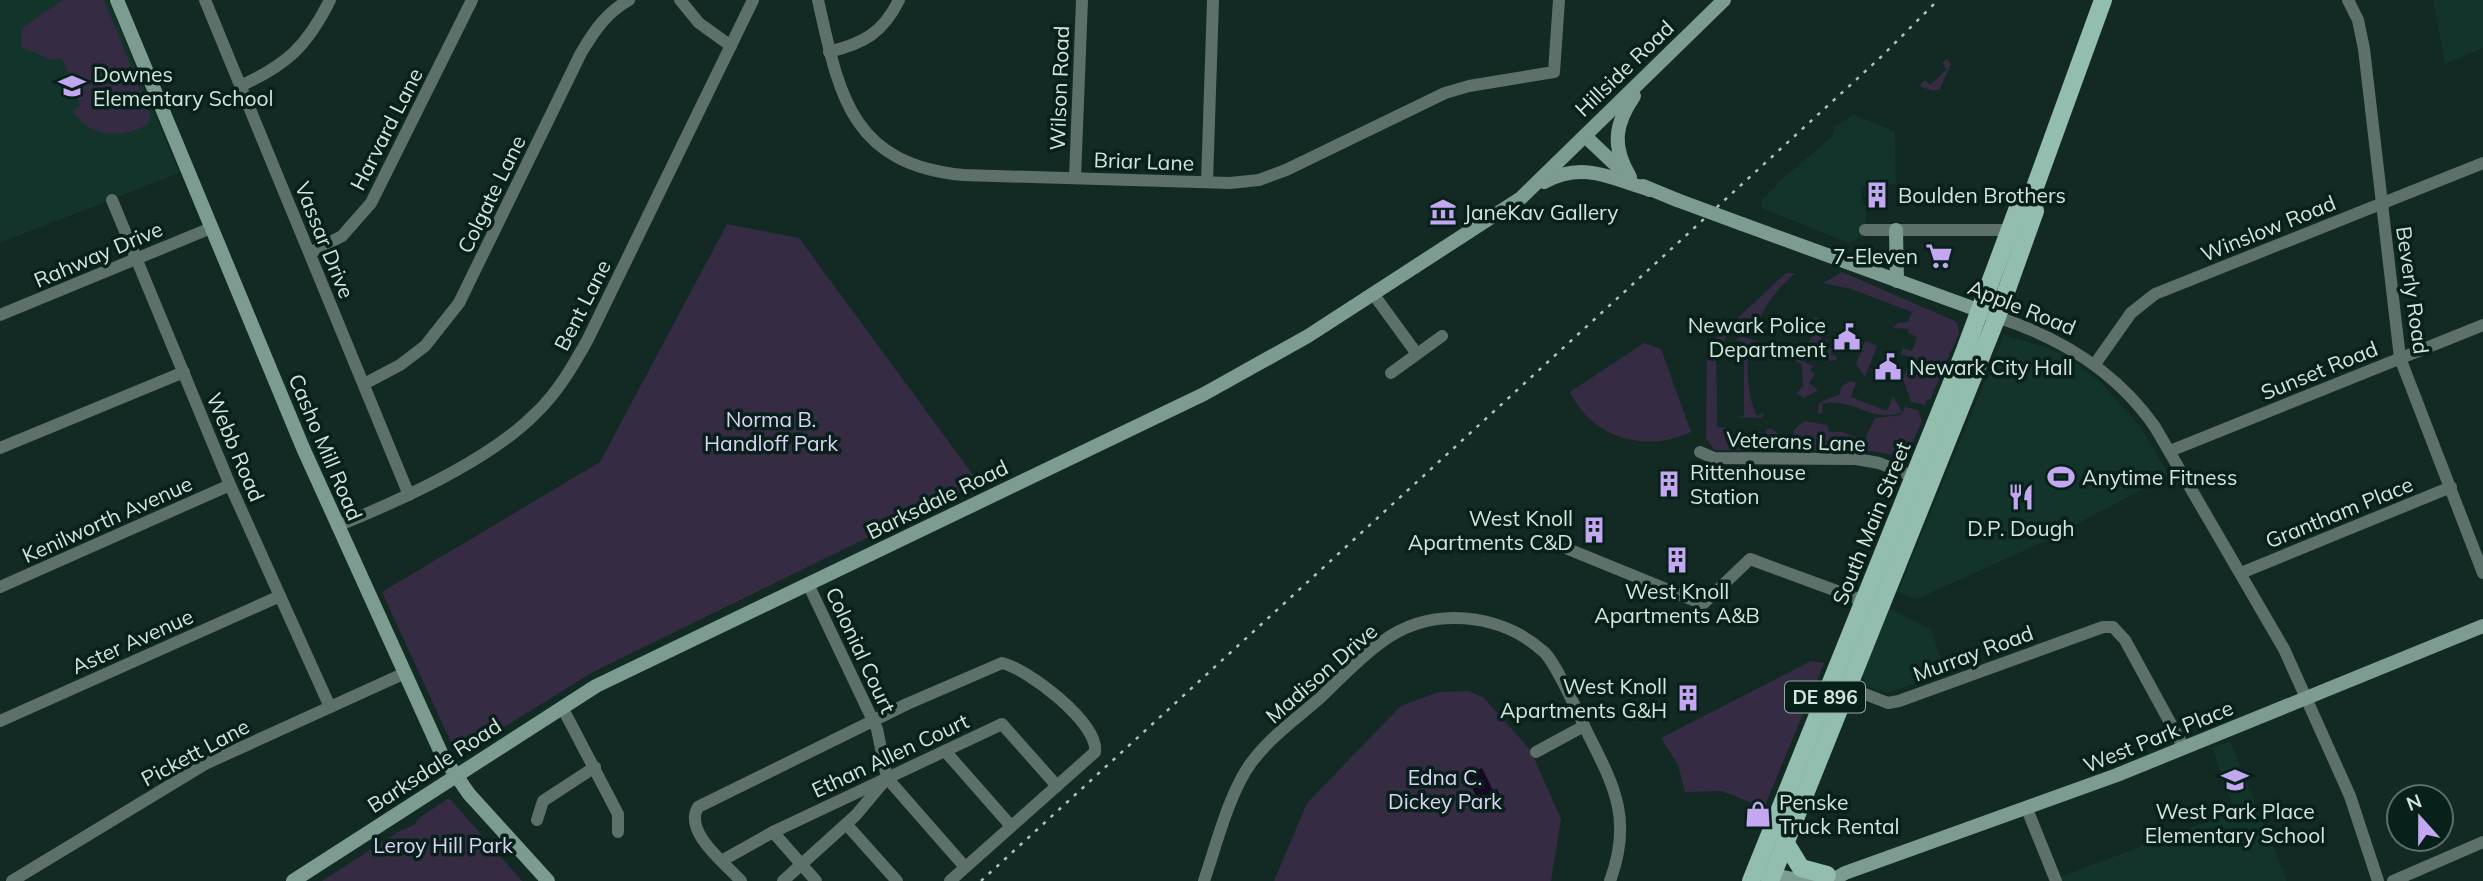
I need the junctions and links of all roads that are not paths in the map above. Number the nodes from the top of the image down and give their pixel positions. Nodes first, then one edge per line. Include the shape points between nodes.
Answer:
1 (117, 0) edge
2 (205, 0) edge
3 (330, 0) edge
4 (472, 0) edge
5 (629, 0) edge
6 (680, 0) edge
7 (754, 0) edge
8 (818, 0) edge
9 (899, 0) edge
10 (1082, 0) edge
11 (1213, 0) edge
12 (1559, 0) edge
13 (1724, 0) edge
14 (2104, 0) edge
15 (2348, 0) edge
16 (731, 46) junction
17 (830, 52) junction
18 (1648, 74) junction
19 (240, 86) junction
20 (1585, 136) junction
21 (2480, 165) edge
22 (1630, 177) junction
23 (1075, 178) junction
24 (2483, 180) edge
25 (1207, 182) junction
26 (1650, 190) junction
27 (1521, 198) junction
28 (2031, 198) junction
29 (112, 200) dead end
30 (2382, 203) junction
31 (211, 228) junction
32 (1865, 230) dead end
33 (1896, 230) junction
34 (2010, 230) junction
35 (310, 253) junction
36 (136, 259) junction
37 (1897, 281) junction
38 (1374, 295) junction
39 (1988, 314) junction
40 (0, 315) edge
41 (2483, 326) edge
42 (1442, 335) dead end
43 (1417, 354) junction
44 (2400, 358) junction
45 (2095, 364) junction
46 (184, 372) junction
47 (1391, 373) dead end
48 (364, 384) junction
49 (0, 448) edge
50 (2170, 451) junction
51 (1700, 452) dead end
52 (1922, 480) junction
53 (230, 485) junction
54 (2451, 487) junction
55 (410, 495) junction
56 (337, 526) junction
57 (1568, 549) dead end
58 (2241, 573) junction
59 (2483, 573) edge
60 (808, 584) junction
61 (0, 587) edge
62 (280, 596) junction
63 (1873, 601) junction
64 (2483, 626) edge
65 (405, 673) junction
66 (1847, 687) junction
67 (2307, 698) junction
68 (330, 707) junction
69 (562, 707) junction
70 (0, 721) edge
71 (873, 721) junction
72 (1584, 726) junction
73 (2184, 748) junction
74 (945, 751) junction
75 (1536, 752) dead end
76 (595, 767) junction
77 (455, 776) junction
78 (887, 778) junction
79 (1057, 786) junction
80 (2027, 809) junction
81 (537, 820) dead end
82 (847, 825) junction
83 (1011, 826) junction
84 (618, 832) dead end
85 (773, 832) junction
86 (1785, 842) junction
87 (2483, 842) edge
88 (723, 860) junction
89 (802, 865) junction
90 (965, 867) junction
91 (1834, 876) edge
92 (1766, 878) edge
93 (12, 881) edge
94 (293, 881) edge
95 (548, 881) edge
96 (741, 881) edge
97 (783, 881) edge
98 (816, 881) edge
99 (897, 881) edge
100 (950, 881) edge
101 (1204, 881) edge
102 (1610, 881) edge
103 (2056, 881) edge
104 (2378, 881) edge
105 (2393, 881) edge

1 - 31 street, Casho Mill Road
2 - 19 street, Vassar Drive
3 - 19 street via 291,58
4 - 35 street, Harvard Lane via 371,204 342,236
5 - 48 street, Colgate Lane via 596,28 581,52 460,303 425,346
6 - 16 street via 699,23
7 - 16 street, Bent Lane
8 - 17 street, Briar Lane
9 - 17 street via 879,31
10 - 23 street, Wilson Road
11 - 25 street
12 - 25 street, Briar Lane via 1554,72 1445,93 1272,176 1246,182
13 - 18 street, Hillside Road
14 - 28 main road, South Main Street / DE 896
15 - 30 street, Beverly Road via 2363,41
16 - 55 street, Bent Lane via 565,379 516,431
17 - 23 street, Briar Lane via 836,82 850,112 875,141 903,160 941,173
18 - 20 street, Hillside Road
18 - 22 street via 1616,133 1619,155
19 - 35 street, Vassar Drive
20 - 22 street, Apple Road
20 - 27 street, Barksdale Road
21 - 24 street
21 - 30 street, Winslow Road
22 - 26 street, Apple Road
23 - 25 street, Briar Lane
26 - 27 street via 1585,170 1558,175
26 - 37 street, Apple Road, bridge
27 - 38 street, Barksdale Road
28 - 34 main road, South Main Street / DE 896 via 2019,205
28 - 39 main road, South Main Street / DE 896 via 2035,211
29 - 36 street, Webb Road
30 - 44 street, Beverly Road
30 - 45 street, Winslow Road via 2155,294 2131,313
31 - 36 street, Rahway Drive
31 - 56 street, Casho Mill Road
32 - 33 street
33 - 34 street
33 - 37 street
34 - 39 main road, South Main Street / DE 896
35 - 48 street, Vassar Drive
36 - 40 street, Rahway Drive
36 - 46 street, Webb Road
37 - 39 street, Apple Road
38 - 43 street
38 - 60 street, Barksdale Road via 1204,394
39 - 45 street, Apple Road via 2052,338
39 - 52 main road, South Main Street / DE 896
41 - 44 street, Sunset Road
42 - 43 street
43 - 47 street
44 - 50 street, Sunset Road
44 - 54 street, Beverly Road
45 - 50 street, Apple Road via 2138,405
46 - 49 street
46 - 53 street, Webb Road
48 - 55 street, Vassar Drive
50 - 58 street, Apple Road
51 - 52 street, Veterans Lane via 1714,458 1856,459
52 - 63 main road, South Main Street / DE 896
52 - 63 main road, South Main Street / DE 896 via 1872,580
53 - 61 street, Kenilworth Avenue
53 - 62 street, Webb Road
54 - 58 street, Grantham Place
54 - 59 street, Beverly Road
55 - 56 street, Bent Lane
56 - 65 street, Casho Mill Road
57 - 63 street via 1703,604 1750,559
58 - 67 street, Apple Road
60 - 69 street, Barksdale Road via 613,677
60 - 71 street, Colonial Court
62 - 68 street, Webb Road
62 - 70 street, Aster Avenue
63 - 66 main road, South Main Street / DE 896 via 1872,625
63 - 92 main road, South Main Street / DE 896
64 - 67 street, West Park Place
65 - 68 street, Pickett Lane
65 - 77 street, Casho Mill Road
66 - 73 street, Murray Road via 1888,703 1899,701 2113,627
66 - 86 main road, South Main Street / DE 896
67 - 73 street, West Park Place
67 - 104 street, Apple Road via 2350,796
68 - 93 street, Pickett Lane via 205,764
69 - 76 street
69 - 77 street, Barksdale Road
71 - 78 street, Colonial Court
71 - 79 street via 1002,663 1015,666 1038,680 1096,741 1095,751
71 - 88 street via 698,807 694,819 698,832
72 - 75 street
72 - 101 street, Madison Drive via 1546,653 1516,634 1467,618 1415,624 1382,641 1250,764
72 - 102 street, Madison Drive via 1620,808 1619,856
73 - 80 street, West Park Place
74 - 78 street, Ethan Allen Court
74 - 79 street, Ethan Allen Court via 1002,724
74 - 83 street
76 - 81 street via 543,801
76 - 84 street via 618,814
77 - 94 street, Barksdale Road
77 - 95 street, Casho Mill Road
78 - 82 street
78 - 85 street, Ethan Allen Court
78 - 90 street
79 - 83 street
80 - 91 street, West Park Place
80 - 103 street
82 - 89 street
82 - 99 street
83 - 90 street
85 - 88 street, Ethan Allen Court
85 - 89 street
86 - 91 main road via 1801,868
86 - 92 main road, South Main Street / DE 896
87 - 105 street
88 - 96 street
89 - 97 street
89 - 98 street
90 - 100 street
91 - 92 street, West Park Place

